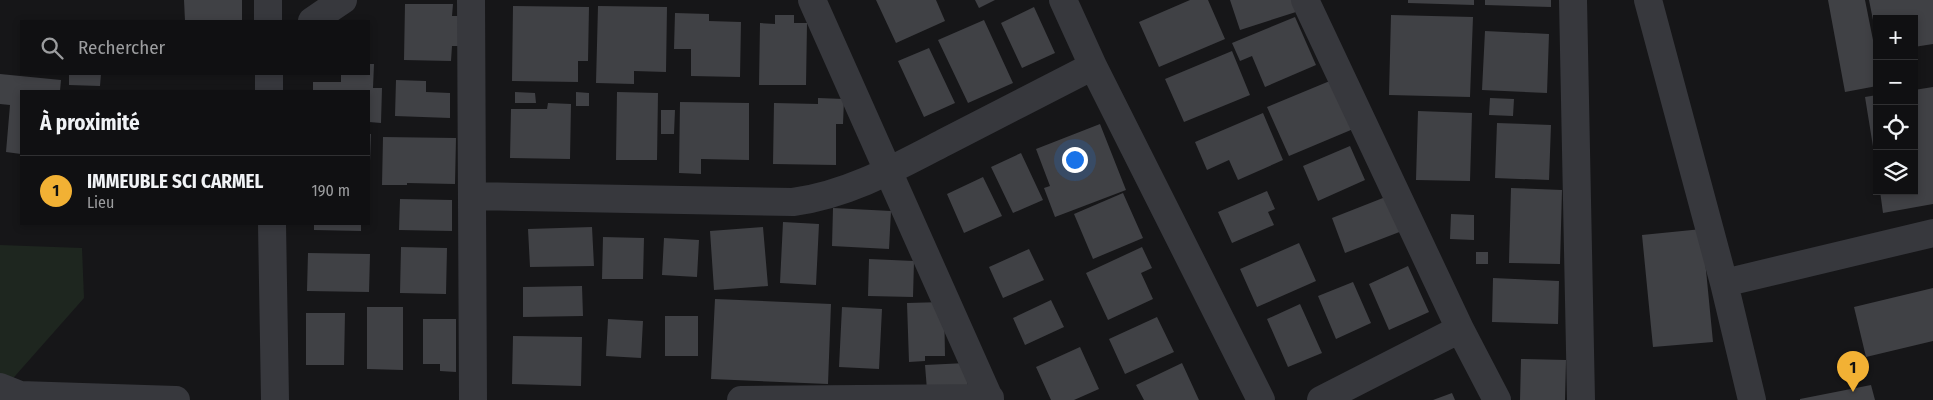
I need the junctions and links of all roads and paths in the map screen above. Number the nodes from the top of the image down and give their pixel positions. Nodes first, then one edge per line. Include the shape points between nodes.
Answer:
1 (268, 0) edge
2 (343, 0) edge
3 (471, 0) edge
4 (812, 0) edge
5 (1062, 0) edge
6 (1305, 0) edge
7 (1573, 0) edge
8 (1648, 0) edge
9 (268, 20) edge
10 (313, 20) edge
11 (1092, 66) junction
12 (269, 75) edge
13 (269, 90) edge
14 (888, 171) junction
15 (472, 196) junction
16 (272, 225) edge
17 (1933, 233) edge
18 (1724, 283) junction
19 (1460, 329) junction
20 (0, 386) edge
21 (990, 399) edge
22 (176, 400) edge
23 (275, 400) edge
24 (473, 400) edge
25 (741, 400) edge
26 (1260, 400) edge
27 (1321, 400) edge
28 (1497, 400) edge
29 (1581, 400) edge
30 (1752, 400) edge

1 - 9 street
2 - 10 street
3 - 15 street
4 - 14 street
5 - 11 street
6 - 19 street
7 - 29 street
8 - 18 street
11 - 14 street
11 - 26 street
12 - 13 street
14 - 15 street via 831,194 793,202
14 - 21 street
15 - 24 street
16 - 23 street
17 - 18 street
18 - 30 street
19 - 27 street
19 - 28 street
20 - 22 street via 20,395
21 - 25 street

